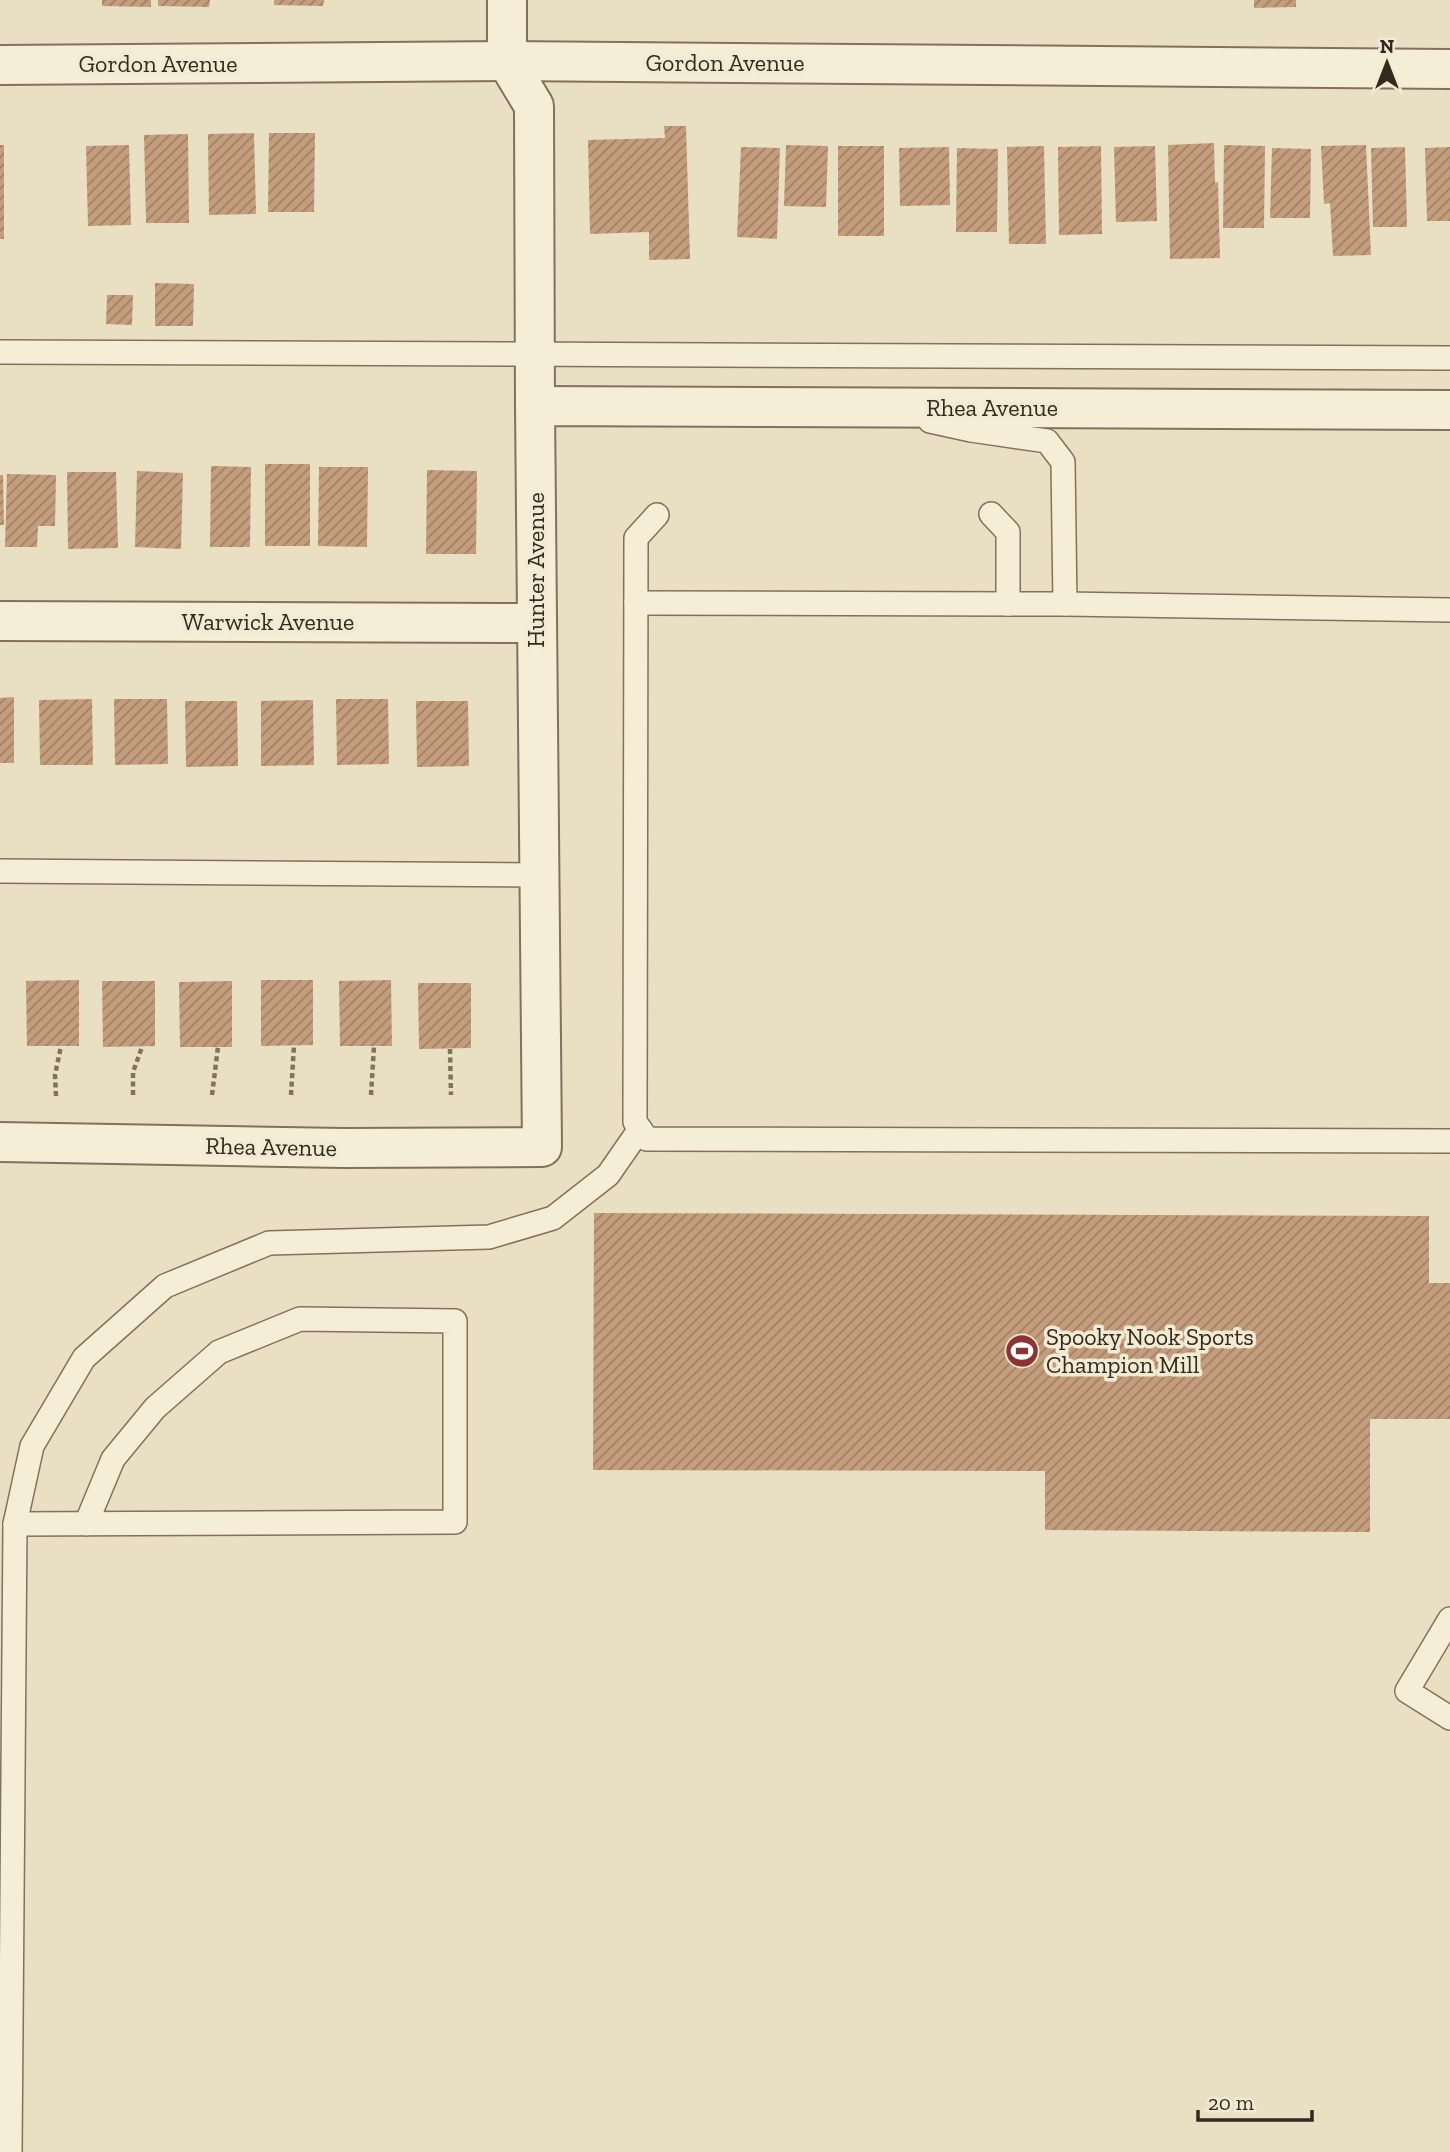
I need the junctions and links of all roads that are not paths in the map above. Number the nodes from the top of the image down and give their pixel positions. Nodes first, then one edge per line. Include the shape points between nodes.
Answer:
1 (507, 0) edge
2 (507, 61) junction
3 (0, 65) edge
4 (1450, 69) edge
5 (0, 352) edge
6 (535, 356) junction
7 (1450, 358) edge
8 (535, 406) junction
9 (872, 408) junction
10 (1450, 410) edge
11 (991, 514) dead end
12 (657, 515) dead end
13 (636, 603) junction
14 (1009, 604) junction
15 (1065, 604) junction
16 (1450, 610) edge
17 (0, 621) edge
18 (536, 623) junction
19 (0, 871) edge
20 (539, 875) junction
21 (640, 1129) junction
22 (1450, 1141) edge
23 (0, 1142) edge
24 (542, 1147) joint
25 (15, 1524) junction
26 (86, 1524) junction
27 (1450, 1619) edge
28 (1450, 1718) edge
29 (10, 2152) edge

1 - 2 street
2 - 3 street, Gordon Avenue
2 - 4 street, Gordon Avenue
2 - 6 street, Hunter Avenue via 534,106
5 - 6 lane
6 - 7 lane
6 - 8 street, Hunter Avenue
8 - 9 street, Rhea Avenue
8 - 18 street, Hunter Avenue
9 - 10 street, Rhea Avenue
9 - 15 lane via 1047,441 1063,462
11 - 14 lane via 1008,532
12 - 13 lane via 636,538
13 - 14 lane
13 - 21 lane via 635,1122
14 - 15 lane
15 - 16 lane
17 - 18 street, Warwick Avenue
18 - 20 street, Hunter Avenue
19 - 20 lane
20 - 24 street, Hunter Avenue
21 - 22 lane via 647,1139
21 - 25 lane via 608,1175 553,1218 489,1237 269,1242 165,1286 84,1358 32,1446
23 - 24 street, Rhea Avenue
25 - 26 lane
25 - 29 lane
26 - 26 lane via 455,1521 456,1321 300,1319 219,1352 155,1408 113,1459
27 - 28 lane via 1407,1691

